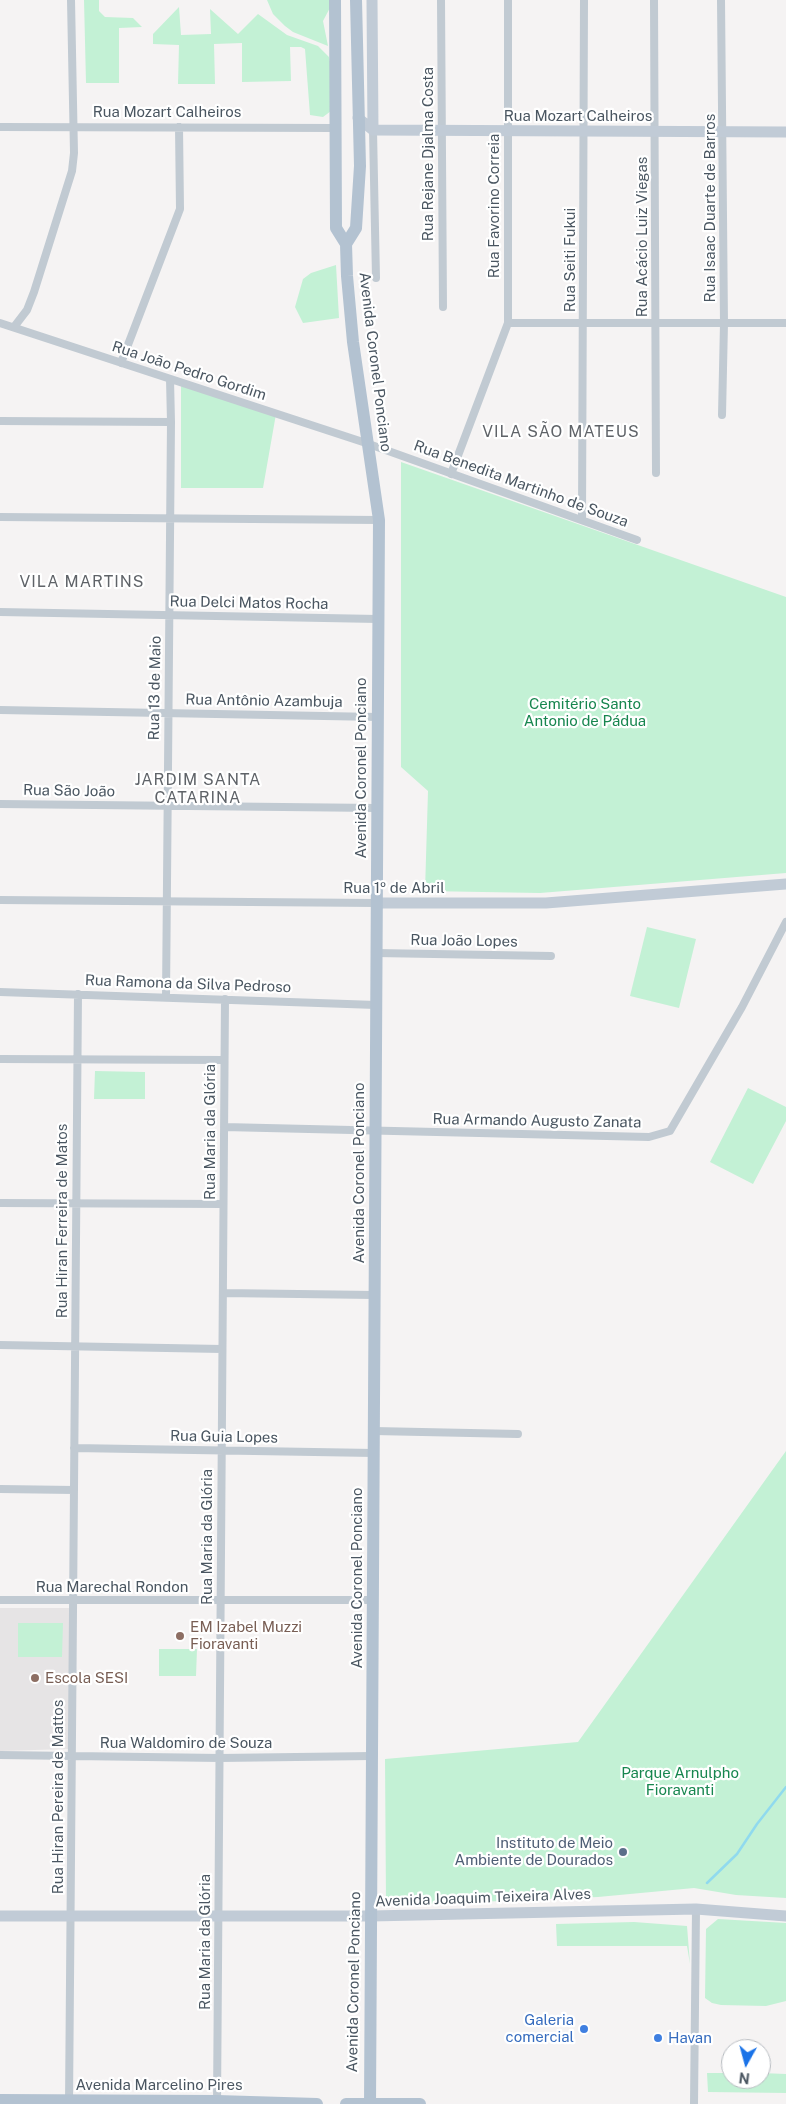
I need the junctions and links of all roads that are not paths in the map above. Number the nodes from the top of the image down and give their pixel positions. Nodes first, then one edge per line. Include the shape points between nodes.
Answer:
1 (71, 0) edge
2 (335, 0) edge
3 (356, 0) edge
4 (372, 0) edge
5 (441, 0) edge
6 (508, 0) edge
7 (584, 0) edge
8 (654, 0) edge
9 (721, 0) edge
10 (358, 118) junction
11 (0, 127) edge
12 (74, 127) junction
13 (179, 127) junction
14 (335, 128) junction
15 (372, 130) junction
16 (441, 130) junction
17 (508, 130) junction
18 (585, 131) junction
19 (655, 131) junction
20 (723, 131) junction
21 (786, 132) edge
22 (359, 139) junction
23 (336, 193) junction
24 (358, 196) junction
25 (346, 244) junction
26 (376, 278) dead end
27 (443, 307) dead end
28 (508, 323) junction
29 (584, 323) junction
30 (656, 323) junction
31 (724, 323) junction
32 (786, 323) edge
33 (0, 325) edge
34 (14, 327) junction
35 (121, 363) junction
36 (170, 379) junction
37 (722, 415) dead end
38 (0, 421) edge
39 (172, 422) junction
40 (369, 444) junction
41 (656, 473) dead end
42 (451, 474) junction
43 (0, 517) edge
44 (171, 518) junction
45 (379, 520) junction
46 (582, 520) junction
47 (637, 540) dead end
48 (0, 612) edge
49 (170, 615) junction
50 (378, 620) junction
51 (0, 710) edge
52 (169, 713) junction
53 (378, 717) junction
54 (0, 804) edge
55 (168, 806) junction
56 (377, 808) junction
57 (786, 884) edge
58 (0, 900) edge
59 (167, 901) junction
60 (376, 902) junction
61 (786, 922) edge
62 (376, 954) junction
63 (551, 956) dead end
64 (0, 992) edge
65 (78, 994) junction
66 (166, 997) junction
67 (225, 1000) junction
68 (376, 1005) junction
69 (0, 1059) edge
70 (77, 1060) junction
71 (224, 1060) junction
72 (224, 1128) junction
73 (375, 1132) junction
74 (0, 1203) edge
75 (76, 1203) junction
76 (224, 1204) junction
77 (223, 1293) junction
78 (374, 1295) junction
79 (0, 1345) edge
80 (75, 1346) junction
81 (222, 1350) junction
82 (374, 1431) junction
83 (518, 1434) dead end
84 (74, 1448) junction
85 (222, 1451) junction
86 (374, 1452) junction
87 (0, 1490) edge
88 (74, 1490) junction
89 (0, 1600) edge
90 (373, 1600) junction
91 (73, 1601) junction
92 (221, 1601) junction
93 (0, 1755) edge
94 (72, 1756) junction
95 (372, 1756) junction
96 (220, 1758) junction
97 (696, 1909) junction
98 (0, 1916) edge
99 (70, 1916) junction
100 (218, 1916) junction
101 (371, 1916) junction
102 (786, 1916) edge
103 (0, 2100) edge
104 (69, 2102) edge
105 (217, 2102) edge
106 (317, 2104) edge
107 (346, 2104) edge
108 (370, 2104) edge
109 (420, 2104) edge
110 (694, 2104) edge

1 - 12 street
2 - 14 main road, Avenida Coronel Ponciano
3 - 10 main road, Avenida Coronel Ponciano
4 - 15 street
5 - 16 street, Rua Rejane Djalma Costa
6 - 17 street, Rua Favorino Correia
7 - 18 street, Rua Seiti Fukui
8 - 19 street, Rua Acácio Luiz Viegas
9 - 20 street, Rua Isaac Duarte de Barros
10 - 15 street
10 - 22 main road, Avenida Coronel Ponciano
11 - 12 street, Rua Mozart Calheiros
12 - 13 street, Rua Mozart Calheiros
12 - 34 street via 74,163 68,188 34,292 27,310
13 - 14 street, Rua Mozart Calheiros
13 - 35 street via 180,209
14 - 23 main road, Avenida Coronel Ponciano
15 - 16 street, Rua Mozart Calheiros
15 - 22 street
15 - 26 street
16 - 17 street, Rua Mozart Calheiros
16 - 27 street, Rua Rejane Djalma Costa
17 - 18 street, Rua Mozart Calheiros
17 - 28 street, Rua Favorino Correia
18 - 19 street, Rua Mozart Calheiros
18 - 29 street, Rua Seiti Fukui
19 - 20 street, Rua Mozart Calheiros
19 - 30 street, Rua Acácio Luiz Viegas
20 - 21 street, Rua Mozart Calheiros
20 - 31 street, Rua Isaac Duarte de Barros
22 - 24 main road, Avenida Coronel Ponciano
23 - 24 main road via 348,200
23 - 25 main road, Avenida Coronel Ponciano via 336,228
24 - 25 main road, Avenida Coronel Ponciano via 356,228
25 - 40 main road, Avenida Coronel Ponciano via 353,342
28 - 29 street
28 - 42 street
29 - 30 street
29 - 46 street, Rua Seiti Fukui
30 - 31 street
30 - 41 street, Rua Acácio Luiz Viegas
31 - 32 street
31 - 37 street, Rua Isaac Duarte de Barros
33 - 34 street, Rua João Pedro Gordim
34 - 35 street, Rua João Pedro Gordim
35 - 36 street, Rua João Pedro Gordim
36 - 39 street, Rua 13 de Maio
36 - 40 street, Rua João Pedro Gordim
38 - 39 street
39 - 44 street, Rua 13 de Maio
40 - 42 street, Rua Benedita Martinho de Souza
40 - 45 main road, Avenida Coronel Ponciano
42 - 46 street, Rua Benedita Martinho de Souza
43 - 44 street
44 - 45 street
44 - 49 street, Rua 13 de Maio
45 - 50 main road, Avenida Coronel Ponciano
46 - 47 street, Rua Benedita Martinho de Souza
48 - 49 street, Rua Delci Matos Rocha
49 - 50 street, Rua Delci Matos Rocha
49 - 52 street, Rua 13 de Maio
50 - 53 main road, Avenida Coronel Ponciano
51 - 52 street, Rua Antônio Azambuja
52 - 53 street, Rua Antônio Azambuja
52 - 55 street, Rua 13 de Maio
53 - 56 main road, Avenida Coronel Ponciano
54 - 55 street, Rua São João
55 - 56 street, Rua São João
55 - 59 street, Rua 13 de Maio
56 - 60 main road, Avenida Coronel Ponciano
57 - 60 street, Rua 1º de Abril via 546,904
58 - 59 street, Rua 1º de Abril
59 - 60 street, Rua 1º de Abril
59 - 66 street, Rua 13 de Maio
60 - 62 main road, Avenida Coronel Ponciano
61 - 73 street, Rua Armando Augusto Zanata via 670,1131 649,1137
62 - 63 street, Rua João Lopes
62 - 68 main road, Avenida Coronel Ponciano
64 - 65 street, Rua Ramona da Silva Pedroso
65 - 66 street, Rua Ramona da Silva Pedroso
65 - 70 street, Rua Hiran Ferreira de Matos
66 - 67 street, Rua Ramona da Silva Pedroso
67 - 68 street, Rua Ramona da Silva Pedroso
67 - 71 street, Rua Maria da Glória
68 - 73 main road, Avenida Coronel Ponciano
69 - 70 street
70 - 71 street
70 - 75 street, Rua Hiran Ferreira de Matos
71 - 72 street, Rua Maria da Glória
72 - 73 street, Rua Armando Augusto Zanata
72 - 76 street, Rua Maria da Glória
73 - 78 main road, Avenida Coronel Ponciano
74 - 75 street
75 - 76 street
75 - 80 street, Rua Hiran Ferreira de Matos
76 - 77 street, Rua Maria da Glória
77 - 78 street
77 - 81 street, Rua Maria da Glória
78 - 82 main road, Avenida Coronel Ponciano
79 - 80 street
80 - 81 street
80 - 84 street, Rua Hiran Ferreira de Matos
81 - 85 street, Rua Maria da Glória
82 - 83 street
82 - 86 main road, Avenida Coronel Ponciano
84 - 85 street, Rua Guia Lopes
84 - 88 street, Rua Hiran Ferreira de Matos
85 - 86 street, Rua Guia Lopes
85 - 92 street, Rua Maria da Glória
86 - 90 main road, Avenida Coronel Ponciano
87 - 88 street
88 - 91 street, Rua Hiran Pereira de Mattos
89 - 91 street, Rua Marechal Rondon
90 - 92 street, Rua Marechal Rondon
90 - 95 main road, Avenida Coronel Ponciano
91 - 92 street, Rua Marechal Rondon
91 - 94 street, Rua Hiran Pereira de Mattos
92 - 96 street, Rua Maria da Glória
93 - 94 street, Rua Waldomiro de Souza
94 - 96 street, Rua Waldomiro de Souza
94 - 99 street, Rua Hiran Pereira de Mattos
95 - 96 street, Rua Waldomiro de Souza
95 - 101 main road, Avenida Coronel Ponciano
96 - 100 street, Rua Maria da Glória
97 - 101 street, Avenida Joaquim Teixeira Alves
97 - 102 street, Avenida Joaquim Teixeira Alves
97 - 110 street
98 - 99 street, Avenida Joaquim Teixeira Alves
99 - 100 street, Avenida Joaquim Teixeira Alves
99 - 104 street, Rua Hiran Pereira de Mattos
100 - 101 street, Avenida Joaquim Teixeira Alves
100 - 105 street, Rua Maria da Glória
101 - 108 main road, Avenida Coronel Ponciano
103 - 104 main road, Avenida Marcelino Pires
104 - 105 main road, Avenida Marcelino Pires
105 - 106 main road, Avenida Marcelino Pires
107 - 108 main road
108 - 109 main road

